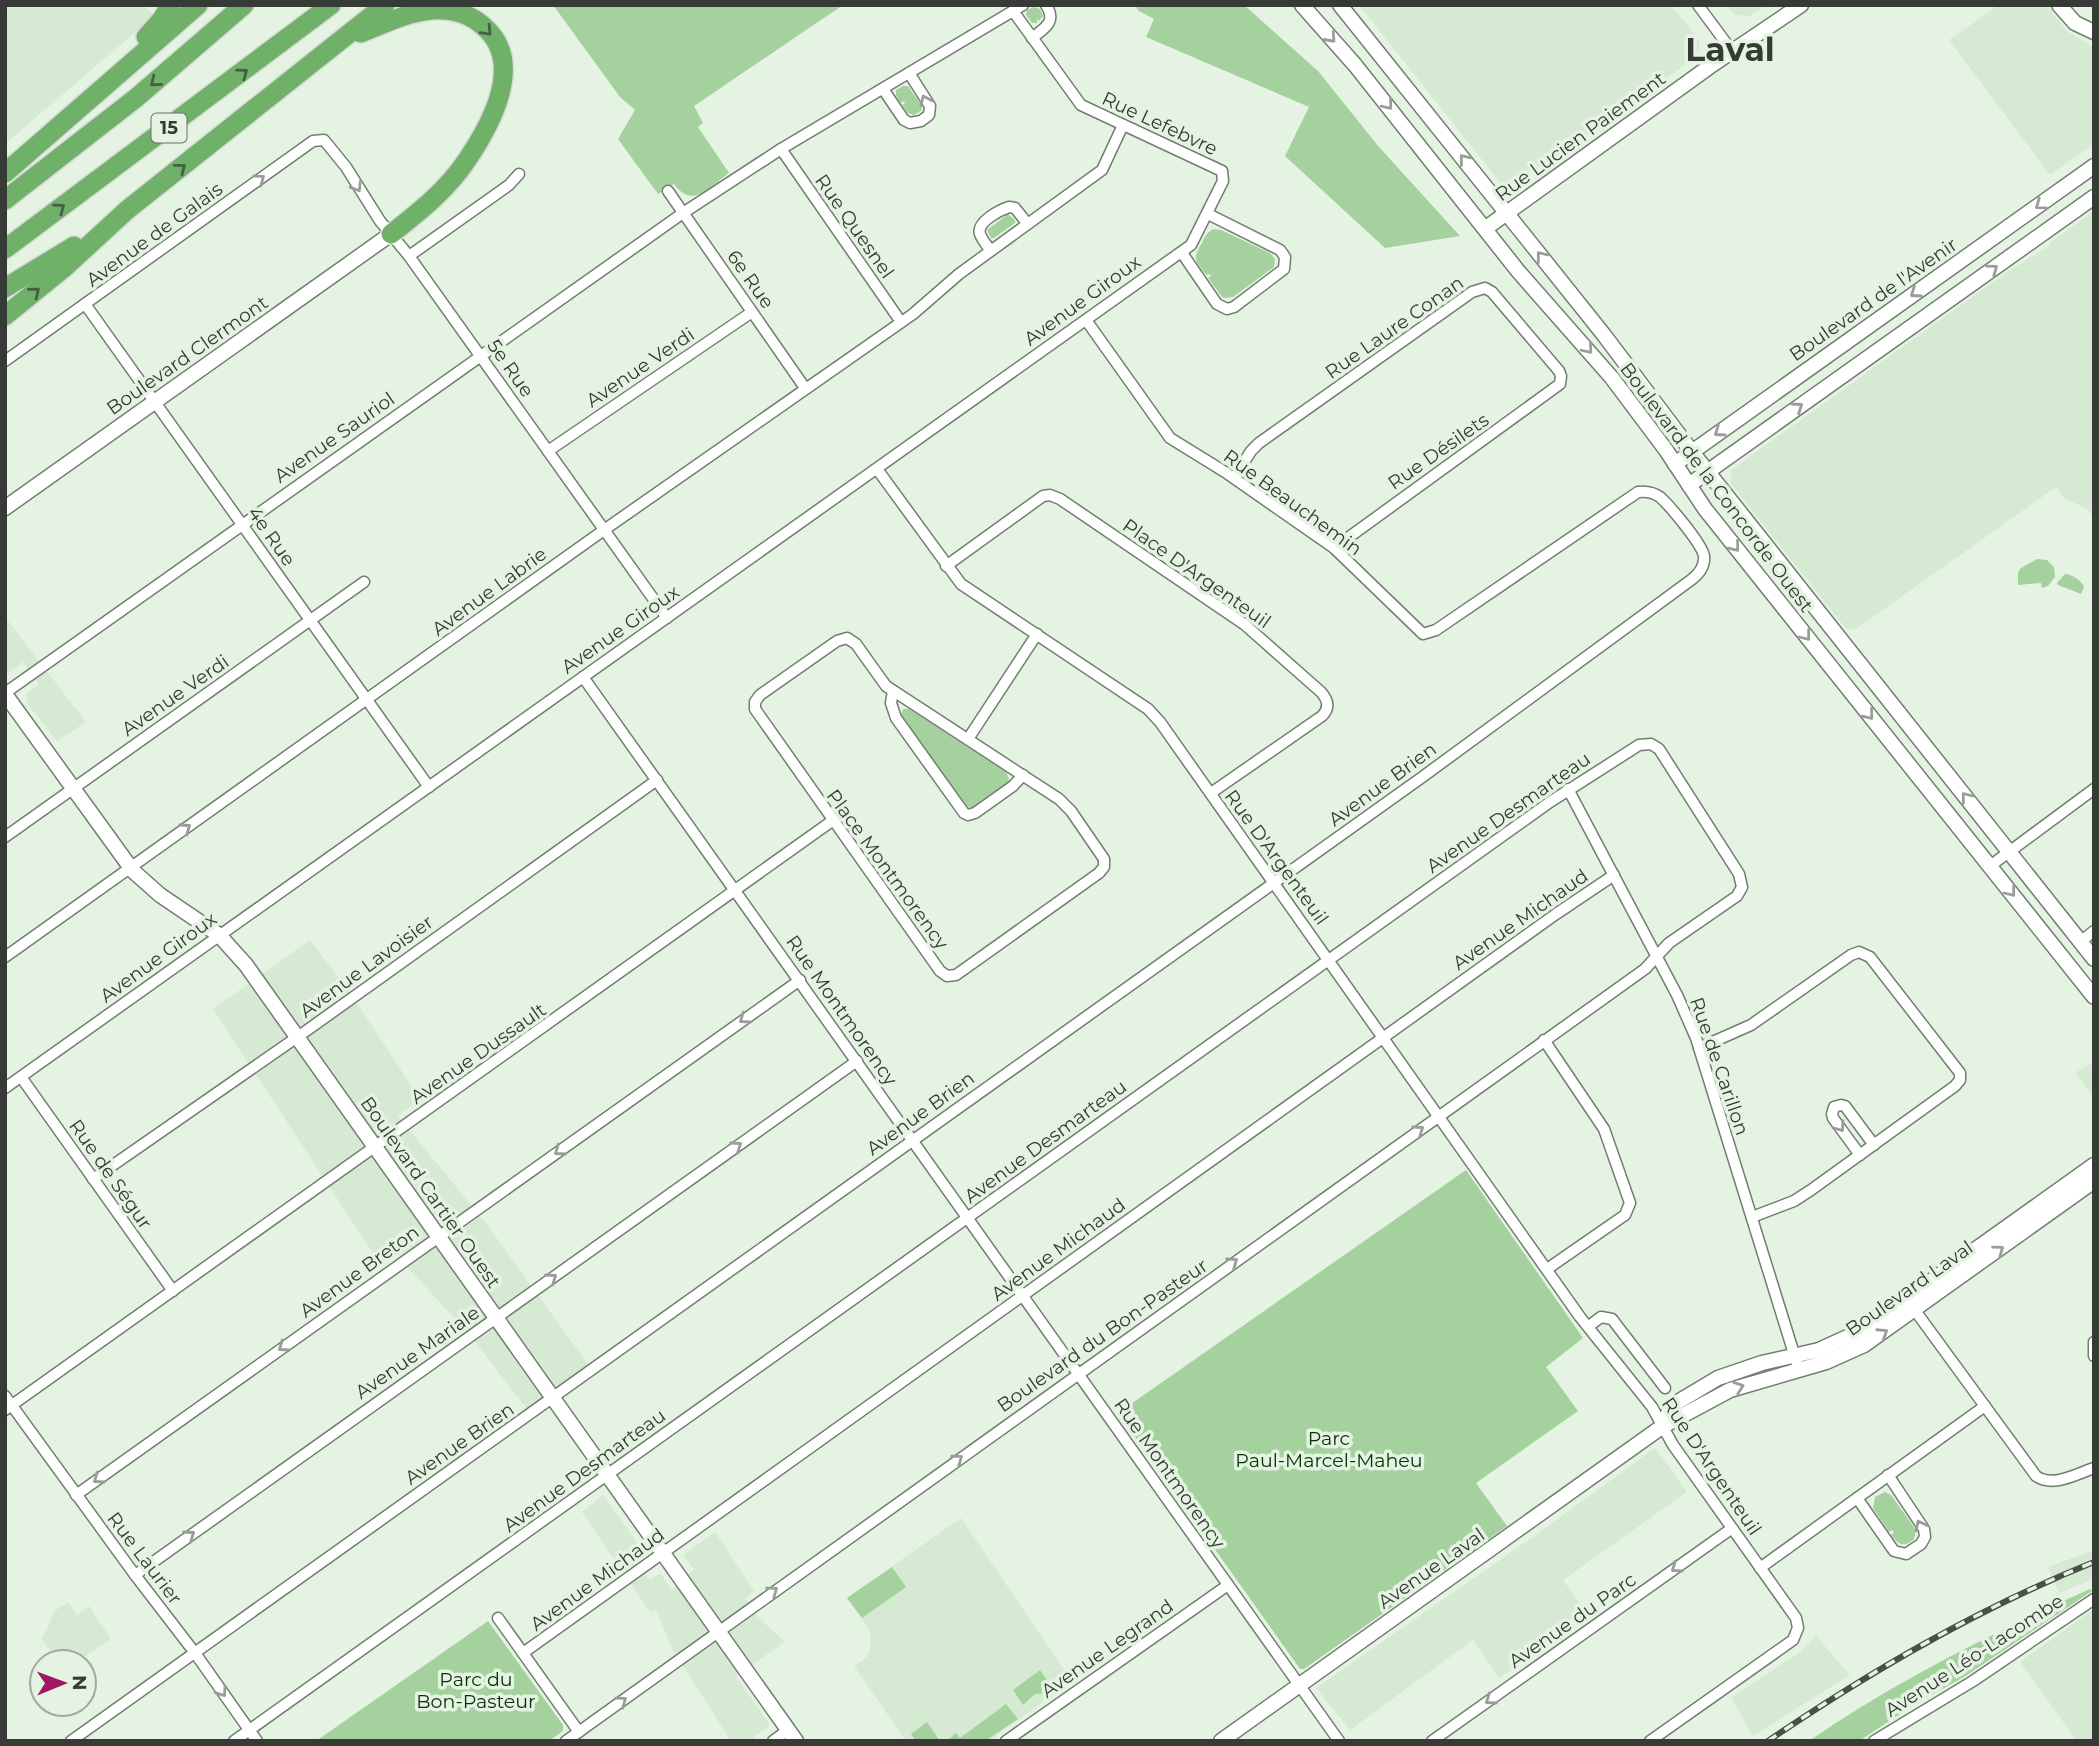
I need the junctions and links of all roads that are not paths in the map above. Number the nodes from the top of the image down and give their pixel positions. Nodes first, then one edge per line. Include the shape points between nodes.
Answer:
1 (171, 5) edge
2 (198, 5) edge
3 (244, 5) edge
4 (331, 5) edge
5 (385, 5) edge
6 (1023, 5) edge
7 (1046, 5) edge
8 (1302, 5) edge
9 (1340, 5) edge
10 (1698, 5) edge
11 (1801, 5) edge
12 (2059, 5) edge
13 (1013, 11) junction
14 (2094, 32) edge
15 (1032, 37) junction
16 (340, 42) junction
17 (1732, 51) junction
18 (909, 73) junction
19 (883, 89) junction
20 (79, 109) junction
21 (1123, 125) junction
22 (324, 140) joint
23 (781, 149) junction
24 (2094, 166) edge
25 (5, 173) edge
26 (519, 174) dead end
27 (1223, 174) joint
28 (668, 191) dead end
29 (2094, 197) edge
30 (5, 200) edge
31 (127, 210) junction
32 (683, 212) junction
33 (1506, 213) junction
34 (1208, 214) junction
35 (1027, 223) junction
36 (1486, 228) junction
37 (391, 234) junction
38 (5, 249) edge
39 (990, 250) junction
40 (1182, 253) junction
41 (409, 256) junction
42 (5, 288) edge
43 (85, 304) junction
44 (752, 312) junction
45 (5, 317) edge
46 (1086, 320) junction
47 (901, 322) junction
48 (480, 355) junction
49 (5, 361) edge
50 (1561, 381) joint
51 (805, 388) junction
52 (155, 401) junction
53 (548, 451) junction
54 (1692, 452) junction
55 (1675, 464) junction
56 (877, 469) junction
57 (1708, 472) junction
58 (1234, 478) junction
59 (1689, 485) junction
60 (1646, 491) joint
61 (5, 508) edge
62 (242, 523) junction
63 (604, 530) junction
64 (1334, 548) junction
65 (946, 566) junction
66 (364, 582) dead end
67 (667, 618) junction
68 (310, 620) junction
69 (1037, 634) junction
70 (583, 677) junction
71 (893, 691) junction
72 (5, 694) edge
73 (367, 699) junction
74 (968, 739) junction
75 (1023, 775) junction
76 (657, 780) junction
77 (429, 787) junction
78 (73, 789) junction
79 (1569, 789) junction
80 (2094, 789) edge
81 (1211, 793) junction
82 (832, 821) junction
83 (5, 837) edge
84 (2009, 851) junction
85 (1990, 866) junction
86 (131, 868) junction
87 (1614, 875) junction
88 (1274, 882) junction
89 (736, 891) junction
90 (2094, 931) edge
91 (219, 935) junction
92 (2080, 942) junction
93 (5, 957) edge
94 (1657, 957) junction
95 (1329, 959) junction
96 (2094, 959) edge
97 (800, 980) junction
98 (2094, 997) edge
99 (297, 1037) junction
100 (1384, 1037) junction
101 (1544, 1040) junction
102 (1699, 1048) junction
103 (857, 1061) junction
104 (20, 1077) junction
105 (5, 1088) edge
106 (1439, 1116) junction
107 (913, 1140) junction
108 (1874, 1145) junction
109 (376, 1148) junction
110 (1860, 1155) junction
111 (2094, 1165) edge
112 (93, 1180) junction
113 (2094, 1181) edge
114 (968, 1217) junction
115 (1752, 1217) junction
116 (438, 1237) junction
117 (1547, 1269) junction
118 (173, 1291) junction
119 (1023, 1296) junction
120 (1911, 1305) junction
121 (496, 1317) junction
122 (1588, 1326) junction
123 (2094, 1342) edge
124 (2094, 1356) edge
125 (1797, 1364) junction
126 (1078, 1373) junction
127 (1665, 1388) dead end
128 (553, 1398) junction
129 (7, 1404) edge
130 (1984, 1406) junction
131 (1663, 1426) junction
132 (2094, 1468) edge
133 (608, 1475) junction
134 (1888, 1475) junction
135 (76, 1495) junction
136 (1857, 1498) junction
137 (1731, 1529) junction
138 (663, 1553) junction
139 (1760, 1568) junction
140 (135, 1574) junction
141 (1228, 1584) junction
142 (2094, 1599) edge
143 (498, 1618) dead end
144 (718, 1631) junction
145 (195, 1653) junction
146 (523, 1653) junction
147 (1299, 1685) junction
148 (249, 1730) junction
149 (579, 1732) junction
150 (792, 1735) edge
151 (71, 1741) edge
152 (234, 1741) edge
153 (257, 1741) edge
154 (566, 1741) edge
155 (773, 1741) edge
156 (1006, 1741) edge
157 (1221, 1741) edge
158 (1339, 1741) edge
159 (1432, 1741) edge
160 (1650, 1741) edge
161 (1874, 1741) edge

1 - 20 highway
2 - 20 highway
3 -> 30 highway, 15 via 143,92
38 -> 4 highway, 15
5 - 16 highway
6 - 13 street
7 - 15 street via 1051,20
8 -> 36 street, Boulevard de la Concorde Ouest
33 -> 9 street, Boulevard de la Concorde Ouest
10 - 17 street
11 - 17 street, Rue Lucien Paiement
12 - 14 street via 2075,23
13 - 15 street, Rue Lefebvre
13 - 18 street
15 - 21 street, Rue Lefebvre via 1077,102
31 -> 16 highway
16 -> 37 highway via 406,15 445,10 466,15 485,27 502,57 499,96 468,160 438,194
17 - 33 street, Rue Lucien Paiement
18 - 19 street
19 -> 18 street via 904,120 921,121 929,115 930,106
19 - 23 street
20 - 25 highway
21 - 27 street, Rue Lefebvre
21 - 35 street, Avenue Labrie via 1102,170
22 -> 37 street, 5e Rue
43 -> 22 street, Avenue de Galais via 313,141
23 - 32 street
23 - 47 street, Rue Quesnel
24 -> 54 street, Boulevard de l'Avenir
26 - 41 street
27 - 34 street, Avenue Giroux
28 - 32 street, 6e Rue
57 -> 29 street
31 - 42 highway
45 -> 31 highway
32 - 44 street, 6e Rue
32 - 48 street, Avenue Sauriol
33 - 36 street, Rue Lucien Paiement
54 -> 33 street, Boulevard de la Concorde Ouest
34 - 40 street, Avenue Giroux via 1194,242
34 - 40 street via 1280,250 1286,260 1284,269 1227,309 1217,304
35 - 39 street, Avenue Labrie
35 - 39 street via 1009,207 983,223 980,234
36 -> 55 street, Boulevard de la Concorde Ouest via 1612,378
37 - 41 street, 5e Rue
37 - 52 street, Boulevard Clermont
39 - 47 street, Avenue Labrie
40 - 46 street, Avenue Giroux
41 - 48 street, 5e Rue
43 - 49 street, Avenue de Galais
43 - 52 street, 4e Rue
44 - 51 street, 6e Rue
44 - 53 street, Avenue Verdi
46 - 56 street, Avenue Giroux
46 - 58 street, Rue Beauchemin via 1165,434
47 - 51 street, Avenue Labrie
48 - 53 street, 5e Rue
48 - 62 street, Avenue Sauriol
50 - 58 street, Rue Laure Conan via 1559,371 1497,296 1479,288 1254,447
50 - 64 street, Rue Désilets
51 - 63 street, Avenue Labrie
52 - 61 street, Boulevard Clermont
52 - 62 street, 4e Rue
53 - 63 street, 5e Rue
54 - 55 street, Boulevard de l'Avenir
54 - 57 street, Boulevard de la Concorde Ouest
55 - 59 street, Boulevard de la Concorde Ouest
56 - 65 street, Rue D'Argenteuil
56 - 67 street, Avenue Giroux
57 - 59 street
84 -> 57 street, Boulevard de la Concorde Ouest
58 - 64 street, Rue Beauchemin
59 -> 85 street, Boulevard de la Concorde Ouest
60 - 64 street, Rue Beauchemin via 1633,494 1425,635
60 - 88 street, Avenue Brien via 1660,498 1700,547 1704,560 1698,575
62 - 68 street, 4e Rue
62 - 72 street, Avenue Sauriol
63 - 67 street, 5e Rue
63 - 73 street, Avenue Labrie
65 - 69 street, Rue D'Argenteuil via 967,588
65 - 81 street, Place D'Argenteuil via 1043,496 1051,495 1251,629 1321,692 1327,709
66 - 68 street, Avenue Verdi
67 - 70 street, Avenue Giroux
68 - 73 street, 4e Rue
68 - 78 street, Avenue Verdi
69 - 74 street
69 - 81 street, Rue D'Argenteuil via 1148,709
70 - 76 street, Rue Montmorency
70 - 77 street, Avenue Giroux
71 - 74 street, Place Montmorency
71 - 75 street, Place Montmorency via 890,700 895,715 964,813 975,813
71 - 82 street, Place Montmorency via 854,642 845,638 755,702 757,715
72 - 78 street, Boulevard Cartier Ouest
73 - 77 street, 4e Rue
86 -> 73 street, Avenue Labrie
74 - 75 street, Place Montmorency
75 - 82 street, Place Montmorency via 1066,806 1102,854 1105,865 953,976 940,971
76 - 89 street, Rue Montmorency
76 - 99 street, Avenue Lavoisier
77 - 91 street, Avenue Giroux
78 - 83 street, Avenue Verdi
78 - 86 street, Boulevard Cartier Ouest
79 - 87 street, Rue de Carillon
79 - 94 street, Avenue Desmarteau via 1639,744 1654,745 1741,877 1737,896 1669,943
79 - 95 street, Avenue Desmarteau
80 - 84 street
81 - 88 street, Rue D'Argenteuil
82 - 89 street, Avenue Dussault
84 - 85 street
84 - 92 street, Boulevard de la Concorde Ouest
85 -> 98 street, Boulevard de la Concorde Ouest
86 - 91 street, Boulevard Cartier Ouest via 160,895
86 - 93 street, Avenue Labrie
87 - 94 street, Rue de Carillon
87 - 100 street, Avenue Michaud
88 - 95 street, Rue D'Argenteuil
88 - 107 street, Avenue Brien
89 - 97 street, Rue Montmorency
89 - 109 street, Avenue Dussault
90 - 92 street
91 - 99 street, Boulevard Cartier Ouest
91 - 104 street, Avenue Giroux
92 - 96 street, Boulevard de la Concorde Ouest
94 - 101 street, Boulevard du Bon-Pasteur
94 - 102 street, Rue de Carillon
95 - 100 street, Rue D'Argenteuil
95 - 114 street, Avenue Desmarteau
97 - 103 street, Rue Montmorency
97 -> 116 street, Avenue Breton
99 - 109 street, Boulevard Cartier Ouest
99 - 112 street, Avenue Lavoisier
100 - 106 street, Rue D'Argenteuil
100 - 119 street, Avenue Michaud
101 - 106 street, Boulevard du Bon-Pasteur
101 - 117 street via 1604,1129 1630,1203 1625,1215
102 - 108 street via 1751,1025 1853,953 1865,953 1961,1075 1955,1086
102 - 115 street, Rue de Carillon
103 - 107 street, Rue Montmorency
121 -> 103 street, Avenue Mariale
104 - 105 street, Avenue Giroux
104 - 112 street, Rue de Ségur
106 - 117 street, Rue D'Argenteuil
126 -> 106 street, Boulevard du Bon-Pasteur
107 - 114 street, Rue Montmorency
107 - 128 street, Avenue Brien
108 - 110 street
108 -> 110 street via 1845,1106 1834,1107 1833,1118
109 - 116 street, Boulevard Cartier Ouest
109 - 118 street, Avenue Dussault
110 - 115 street via 1794,1201
111 - 120 street, Boulevard Laval
112 - 118 street, Rue de Ségur
120 -> 113 street, Boulevard Laval
114 - 119 street, Rue Montmorency
114 - 133 street, Avenue Desmarteau
115 - 125 street, Rue de Carillon
116 - 121 street, Boulevard Cartier Ouest
116 -> 135 street, Avenue Breton
117 - 122 street, Rue D'Argenteuil
118 - 129 street, Avenue Dussault
119 - 126 street, Rue Montmorency
119 - 138 street, Avenue Michaud
120 - 125 street, Boulevard Laval
120 - 130 street
121 - 128 street, Boulevard Cartier Ouest
140 -> 121 street, Avenue Mariale
122 - 127 street, Rue D'Argenteuil via 1603,1317 1612,1319
122 - 131 street, Rue D'Argenteuil
123 - 124 street
125 - 131 street, Boulevard Laval via 1730,1390
126 - 141 street, Rue Montmorency
144 -> 126 street, Boulevard du Bon-Pasteur
128 - 133 street, Boulevard Cartier Ouest
128 - 145 street, Avenue Brien
129 - 135 street, Rue Laurier
130 - 132 street via 2041,1480 2055,1481
130 - 134 street
131 - 137 street, Rue D'Argenteuil
131 - 147 street, Avenue Laval
133 - 138 street, Boulevard Cartier Ouest
133 - 148 street, Avenue Desmarteau
134 - 136 street
136 -> 134 street via 1896,1553 1906,1554 1922,1544 1924,1529
135 - 140 street, Rue Laurier
136 - 139 street
137 - 139 street, Rue D'Argenteuil
137 -> 159 street, Avenue du Parc
138 - 144 street, Boulevard Cartier Ouest
138 - 146 street, Avenue Michaud
139 - 160 street, Rue D'Argenteuil via 1793,1614 1798,1630 1790,1642
140 - 145 street, Rue Laurier
141 - 147 street, Rue Montmorency
141 - 156 street, Avenue Legrand
142 - 161 street, Avenue Léo-Lacombe
143 - 146 street
149 -> 144 street, Boulevard du Bon-Pasteur
144 - 150 street, Boulevard Cartier Ouest
145 -> 148 street, Rue Laurier
145 - 151 street, Avenue Brien
146 - 149 street
147 - 157 street, Avenue Laval
147 - 158 street, Rue Montmorency
148 - 152 street, Avenue Desmarteau
148 - 153 street, Rue Laurier
149 - 154 street, Boulevard du Bon-Pasteur
150 - 155 street

